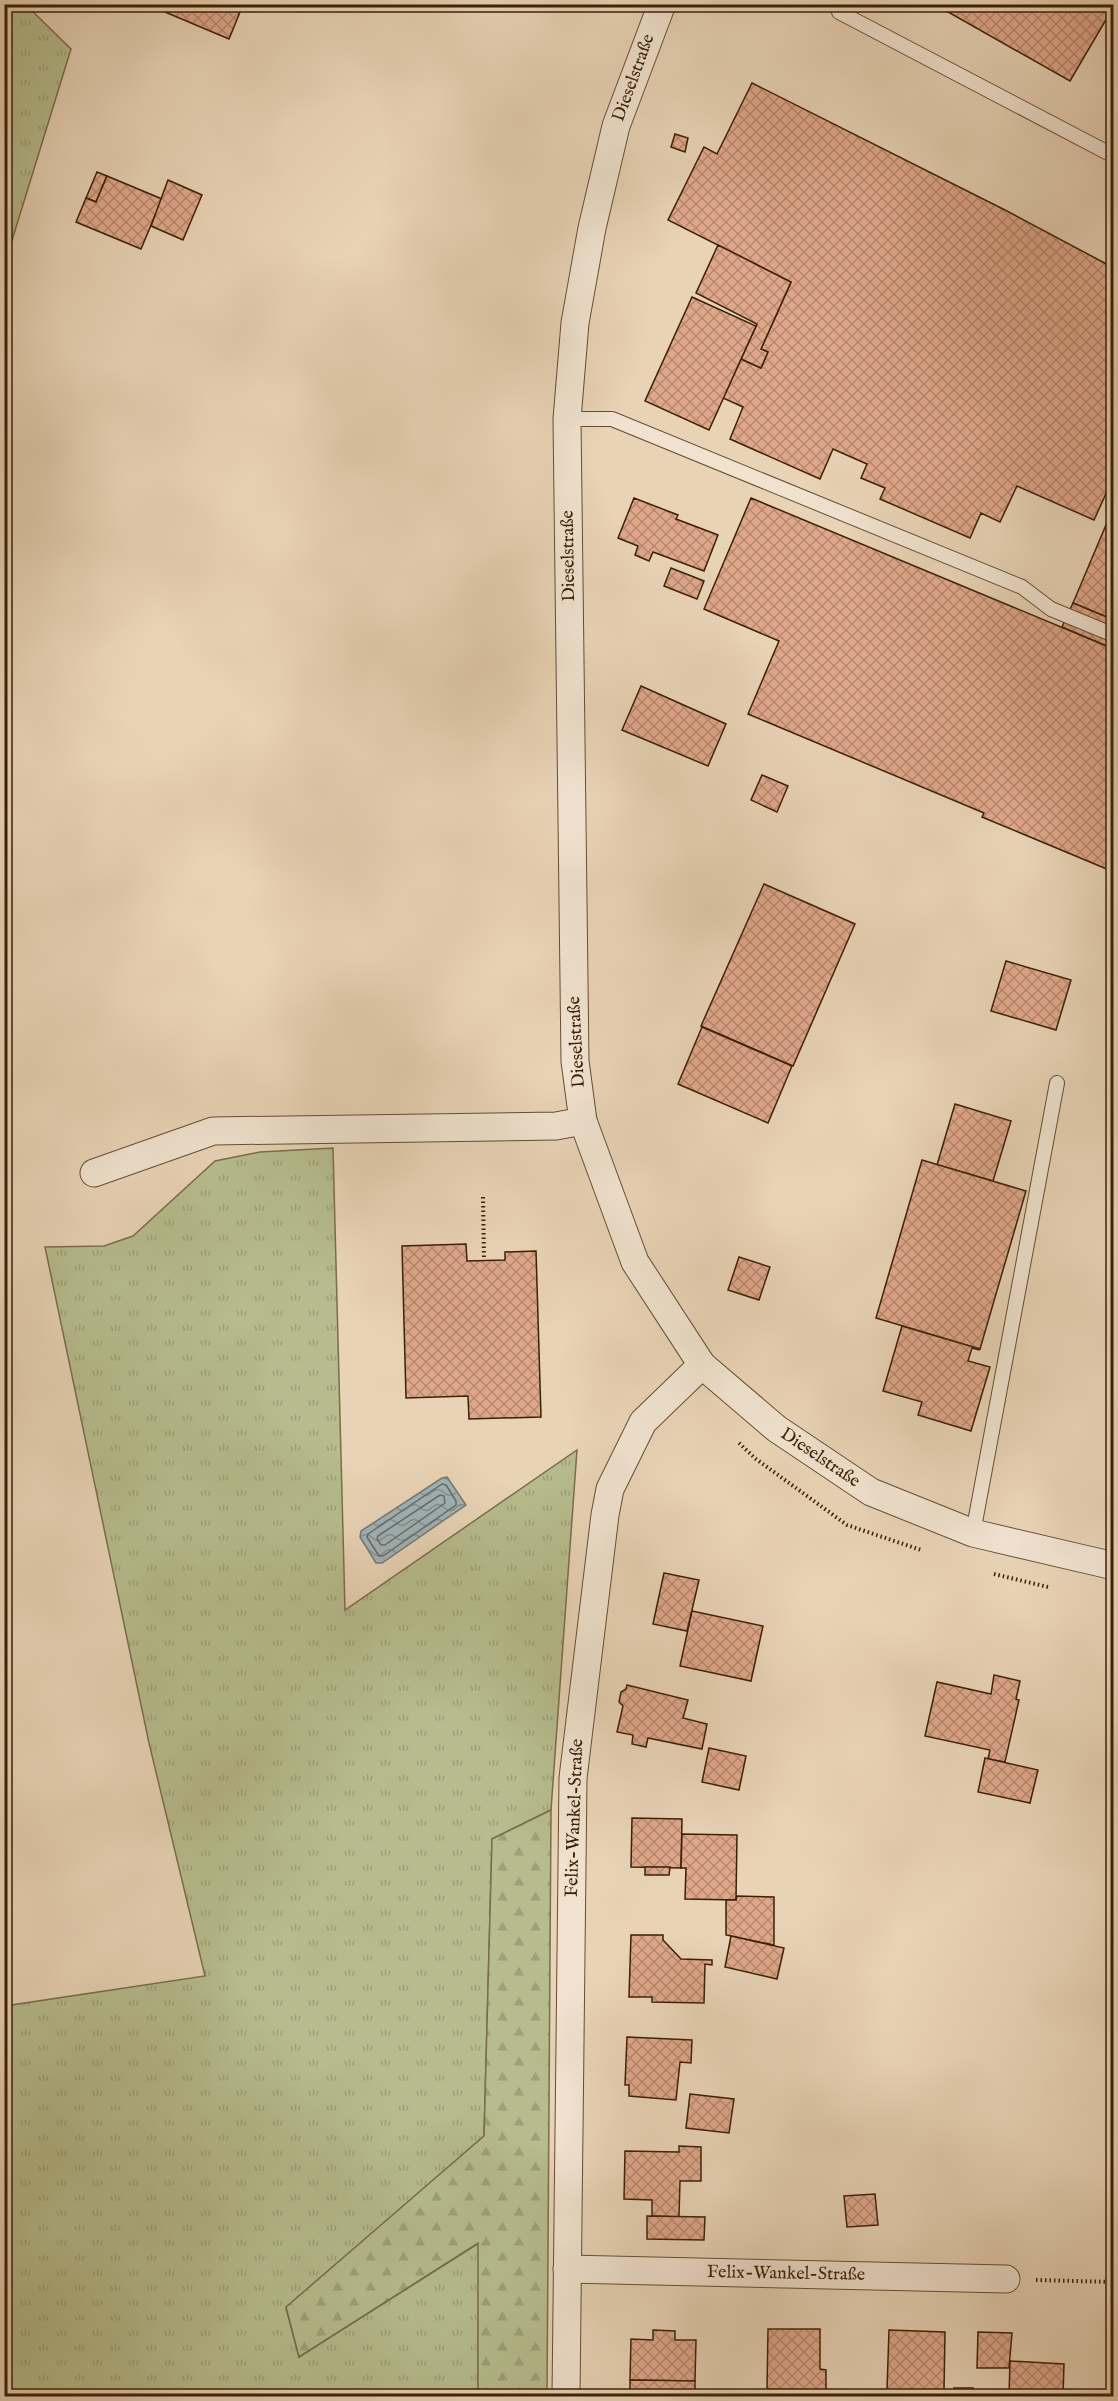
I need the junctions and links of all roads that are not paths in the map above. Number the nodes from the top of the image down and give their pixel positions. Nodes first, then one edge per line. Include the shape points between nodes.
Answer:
1 (662, 4) edge
2 (843, 4) edge
3 (1113, 156) edge
4 (567, 419) junction
5 (1113, 635) edge
6 (1057, 1083) dead end
7 (583, 1121) junction
8 (94, 1173) dead end
9 (702, 1365) junction
10 (973, 1533) junction
11 (1113, 1566) edge
12 (567, 2269) junction
13 (1006, 2279) road end
14 (566, 2397) edge

1 - 4 street, Dieselstraße via 616,126 592,228 575,323
2 - 3 lane via 839,12
4 - 5 lane via 612,419 1022,587 1051,609
4 - 7 street, Dieselstraße via 575,1061
6 - 10 lane
7 - 8 street via 534,1127 213,1131
7 - 9 street, Dieselstraße via 635,1262
9 - 10 street, Dieselstraße via 777,1429 871,1492
9 - 12 street, Felix-Wankel-Straße via 643,1422 610,1490 605,1515 573,1778
10 - 11 street, Dieselstraße
12 - 13 street, Felix-Wankel-Straße
12 - 14 street, Felix-Wankel-Straße

